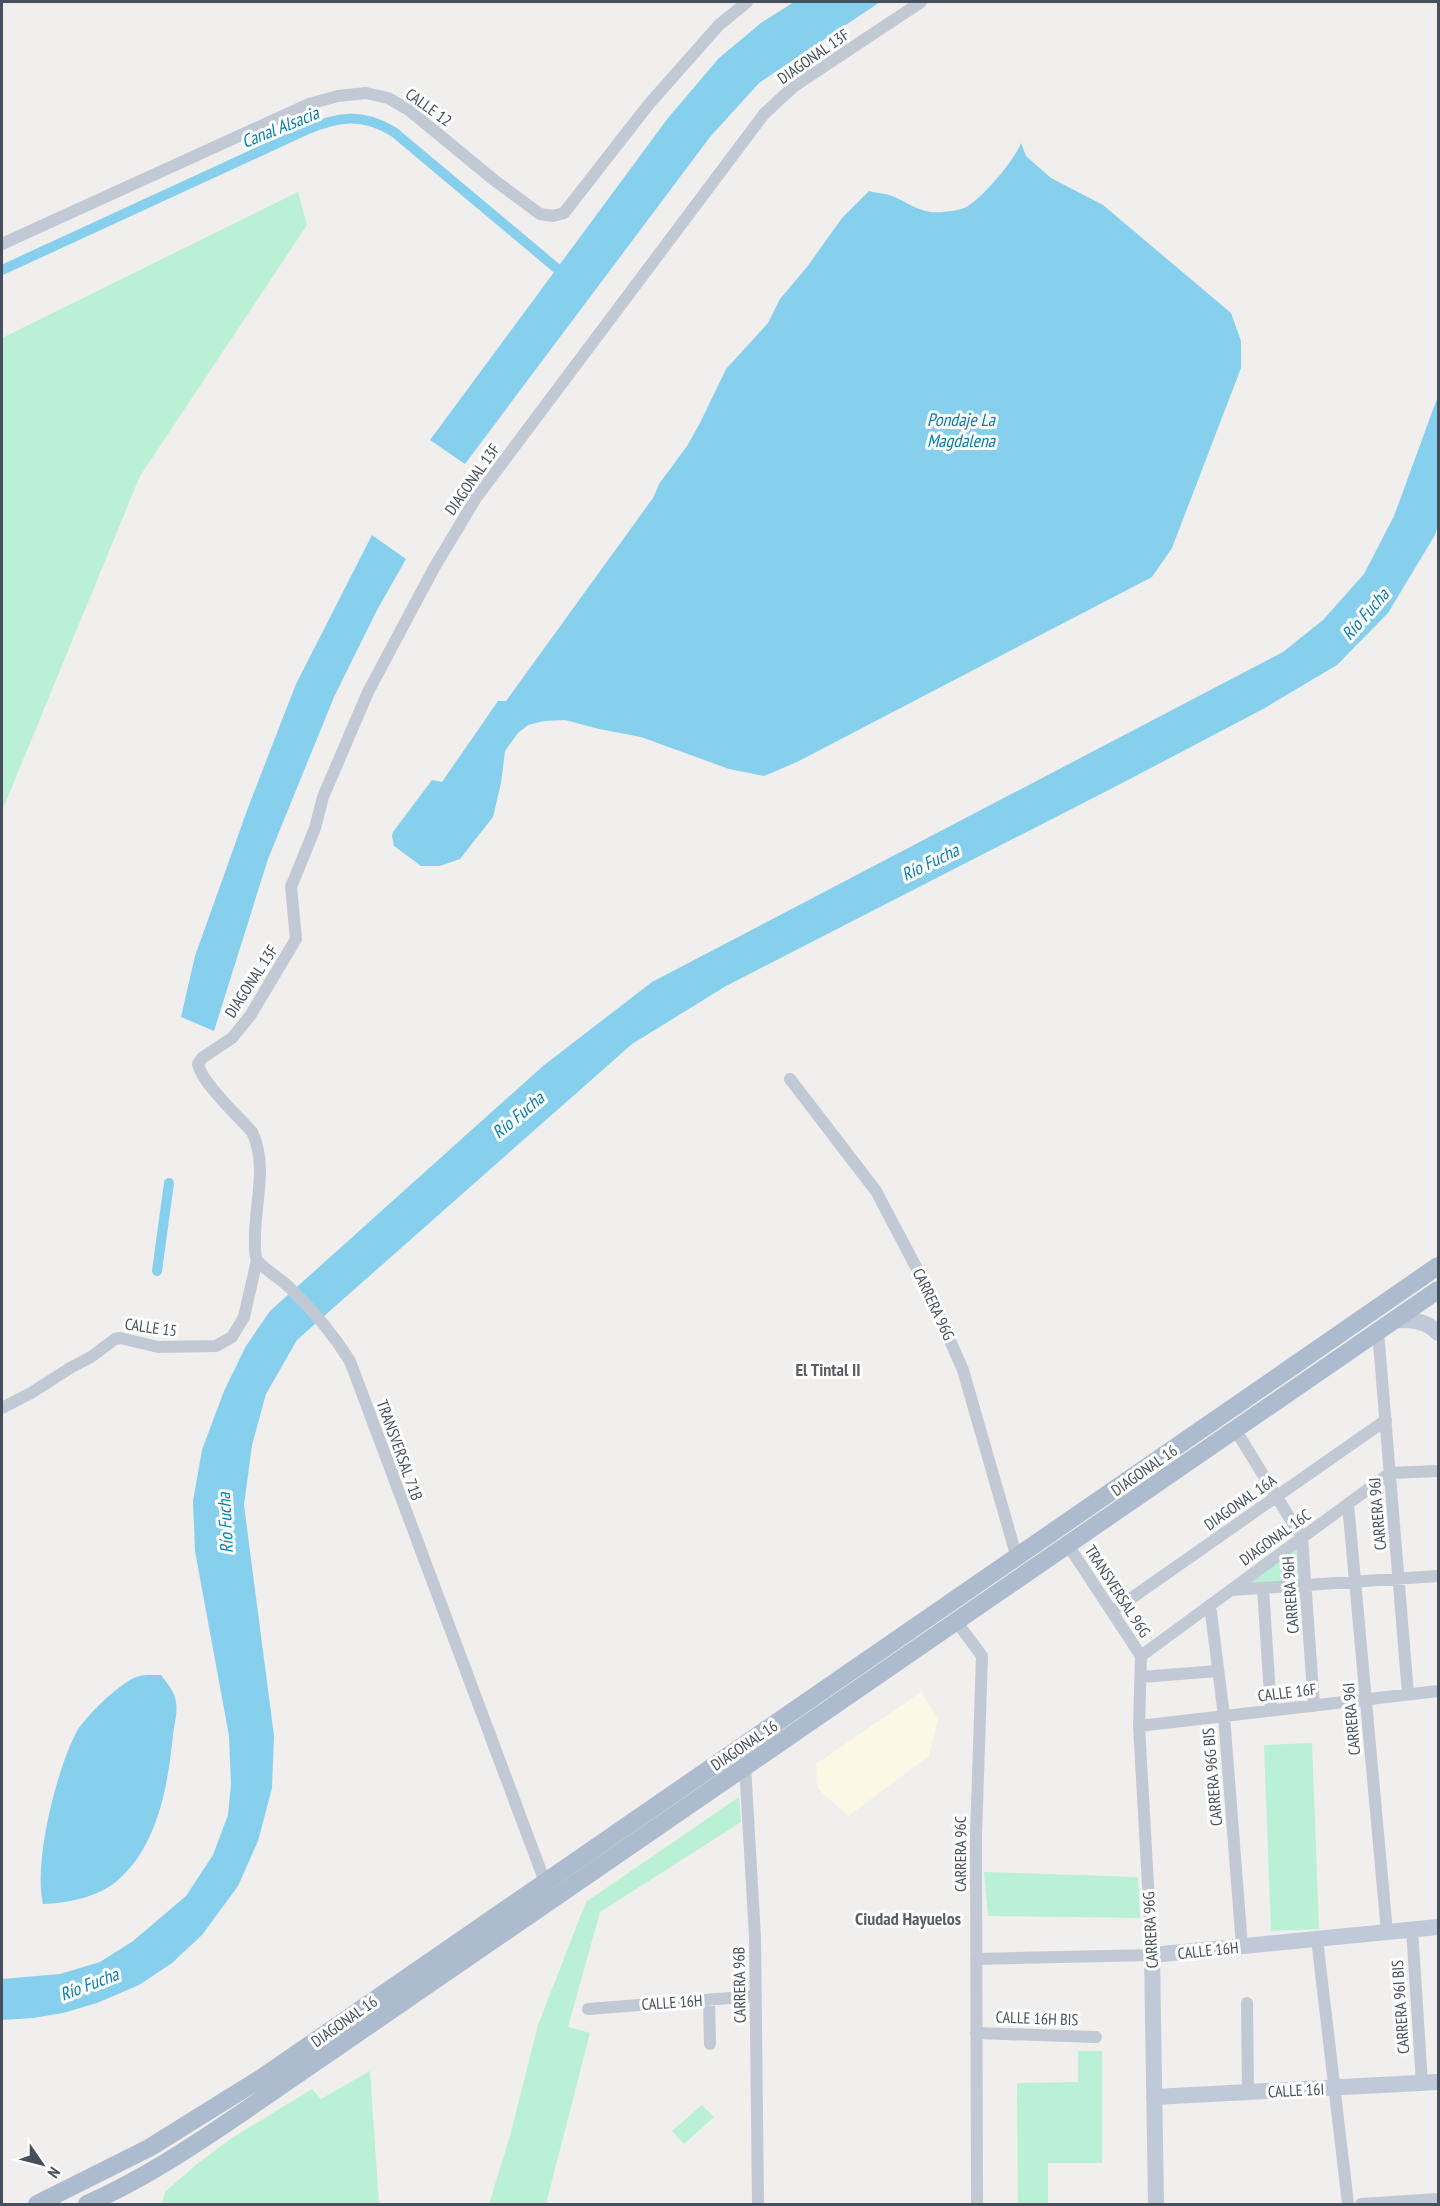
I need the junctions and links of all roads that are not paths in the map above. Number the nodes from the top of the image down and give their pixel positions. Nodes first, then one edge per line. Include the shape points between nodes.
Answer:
1 (747, 2) edge
2 (921, 2) edge
3 (2, 244) edge
4 (790, 1079) dead end
5 (257, 1260) junction
6 (1438, 1266) edge
7 (1438, 1290) edge
8 (1395, 1320) junction
9 (1378, 1331) junction
10 (1438, 1334) edge
11 (2, 1408) edge
12 (1386, 1420) junction
13 (1235, 1429) junction
14 (1438, 1471) edge
15 (1390, 1473) junction
16 (1277, 1497) junction
17 (1348, 1504) junction
18 (1302, 1538) junction
19 (1068, 1545) junction
20 (1017, 1558) junction
21 (1438, 1576) edge
22 (1399, 1579) junction
23 (1355, 1582) junction
24 (1305, 1585) junction
25 (1263, 1588) junction
26 (1231, 1590) junction
27 (1210, 1605) junction
28 (1113, 1611) junction
29 (956, 1621) junction
30 (1141, 1656) junction
31 (1218, 1671) junction
32 (1141, 1677) junction
33 (1438, 1691) edge
34 (1408, 1694) junction
35 (1366, 1700) junction
36 (1314, 1706) junction
37 (1271, 1711) junction
38 (1224, 1716) junction
39 (1139, 1726) junction
40 (745, 1765) junction
41 (545, 1882) junction
42 (1438, 1927) edge
43 (1412, 1929) junction
44 (1387, 1932) junction
45 (1317, 1939) junction
46 (1242, 1946) junction
47 (1152, 1955) junction
48 (976, 1959) junction
49 (756, 1996) junction
50 (709, 2000) junction
51 (1247, 2003) dead end
52 (588, 2008) dead end
53 (976, 2033) junction
54 (1096, 2037) dead end
55 (710, 2044) dead end
56 (1430, 2082) edge
57 (1335, 2088) junction
58 (1248, 2092) junction
59 (1154, 2097) junction
60 (1438, 2199) edge
61 (37, 2205) edge
62 (87, 2205) edge
63 (758, 2205) edge
64 (977, 2205) edge
65 (1156, 2205) edge
66 (1348, 2205) edge
67 (1361, 2205) edge

1 - 3 street, CALLE 12 via 719,25 649,104 564,213 540,214 409,110 388,98 366,93 309,104
2 - 5 street, DIAGONAL 13F via 793,87 764,114 476,498 368,692 323,797 291,887 296,939 250,1016 232,1038 198,1064 206,1081 256,1141 261,1179 255,1213
4 - 20 street, CARRERA 96G via 876,1191 926,1286 963,1370
5 - 11 street, CALLE 15 via 244,1317 232,1337 216,1346 158,1347 115,1338 91,1357
5 - 41 street, TRANSVERSAL 71B via 289,1287 335,1338 350,1361
6 - 20 main road, DIAGONAL 16
7 - 8 main road, DIAGONAL 16
8 - 9 main road, DIAGONAL 16
8 - 10 street via 1426,1323
9 - 12 street, CARRERA 96J
9 - 13 main road, DIAGONAL 16
12 - 15 street, CARRERA 96J
12 - 16 street, DIAGONAL 16A
13 - 16 street, CARRERA 96H
13 - 19 main road, DIAGONAL 16
14 - 15 street
15 - 17 street, DIAGONAL 16C
15 - 22 street, CARRERA 96J
16 - 18 street, CARRERA 96H
16 - 28 street, DIAGONAL 16A
17 - 18 street, DIAGONAL 16C
17 - 23 street, CARRERA 96I
18 - 24 street, CARRERA 96H
18 - 26 street, DIAGONAL 16C
19 - 28 street, TRANSVERSAL 96G
19 - 29 main road, DIAGONAL 16
20 - 41 main road, DIAGONAL 16
21 - 22 street
22 - 23 street
22 - 34 street, CARRERA 96J
23 - 24 street
23 - 35 street, CARRERA 96I
24 - 25 street
24 - 36 street, CARRERA 96H
25 - 26 street
25 - 37 street
26 - 27 street, DIAGONAL 16C
27 - 30 street, DIAGONAL 16C
27 - 31 street, CARRERA 96G BIS
28 - 30 street, TRANSVERSAL 96G
29 - 40 main road, DIAGONAL 16
29 - 48 street, CARRERA 96C via 982,1656
30 - 32 street, CARRERA 96G
31 - 32 street
31 - 38 street, CARRERA 96G BIS
32 - 39 street, CARRERA 96G
33 - 34 street, CALLE 16F
34 - 35 street, CALLE 16F
35 - 36 street, CALLE 16F
35 - 44 street, CARRERA 96I
36 - 37 street, CALLE 16F
37 - 38 street, CALLE 16F
38 - 39 street, CALLE 16F
38 - 46 street, CARRERA 96G BIS
39 - 47 street, CARRERA 96G
40 - 49 street, CARRERA 96B
40 - 62 main road, DIAGONAL 16 via 213,2132 116,2192
41 - 61 main road, DIAGONAL 16 via 213,2110 149,2148
42 - 43 street, CALLE 16H
43 - 44 street, CALLE 16H
43 - 56 street, CARRERA 96I BIS
44 - 45 street, CALLE 16H
45 - 46 street, CALLE 16H
45 - 57 street
46 - 47 street, CALLE 16H
47 - 48 street, CALLE 16H
47 - 59 street, CARRERA 96G
48 - 53 street, CARRERA 96C
49 - 50 street, CALLE 16H
49 - 63 street, CARRERA 96B
50 - 52 street, CALLE 16H
50 - 55 street
51 - 58 street
53 - 54 street, CALLE 16H BIS
53 - 64 street, CARRERA 96C
56 - 57 street, CALLE 16I
57 - 58 street, CALLE 16I
57 - 66 street
58 - 59 street, CALLE 16I
59 - 65 street, CARRERA 96G
60 - 67 street

